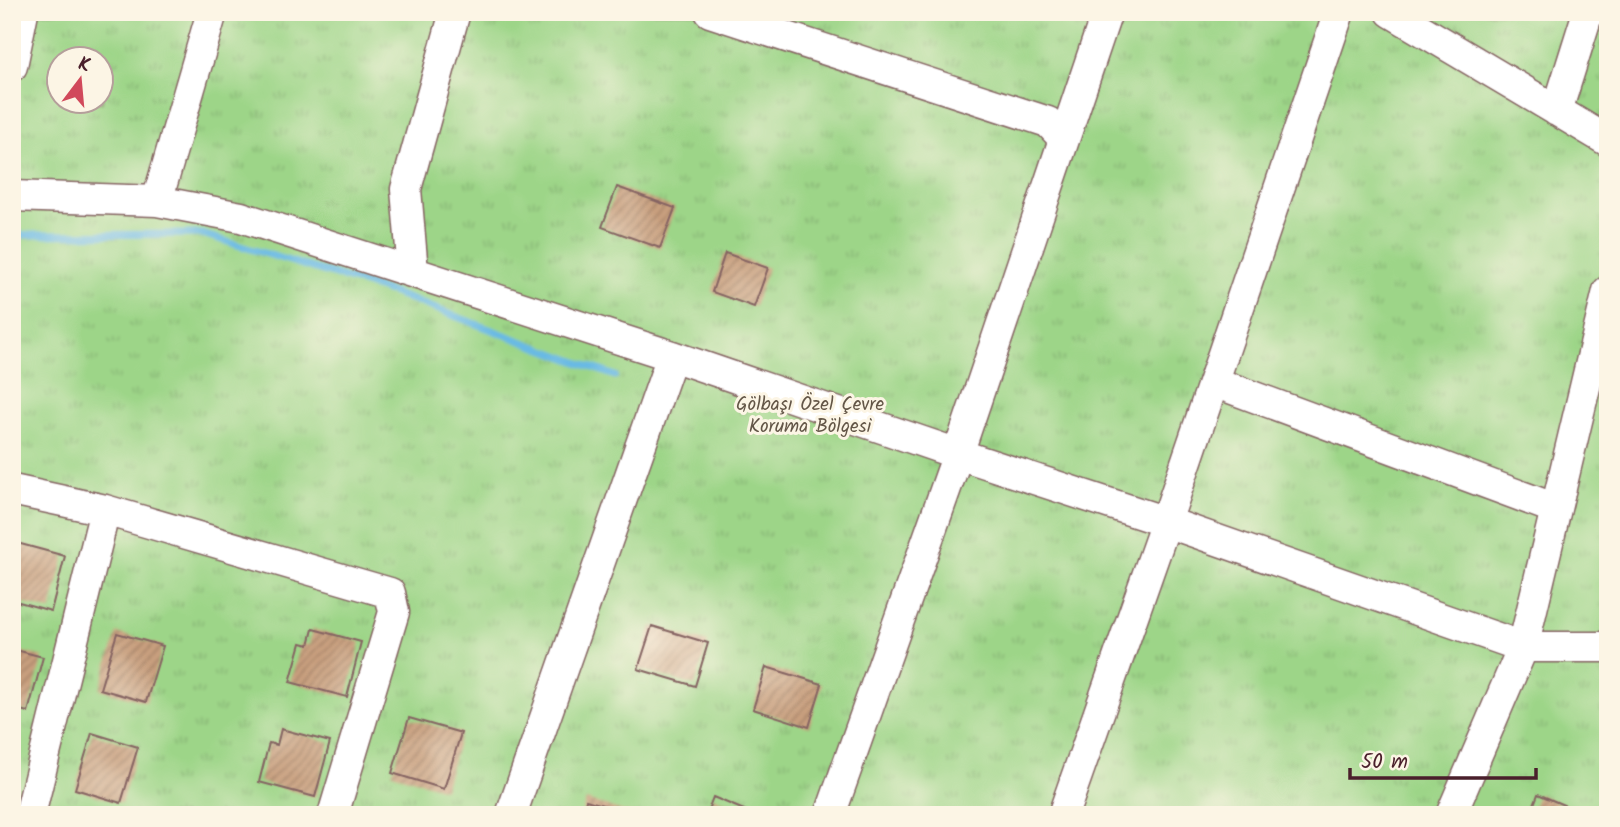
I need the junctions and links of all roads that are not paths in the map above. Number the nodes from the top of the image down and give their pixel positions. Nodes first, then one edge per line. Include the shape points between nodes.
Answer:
1 (23, 12) edge
2 (212, 12) edge
3 (455, 12) edge
4 (710, 12) edge
5 (1107, 12) edge
6 (1339, 12) edge
7 (1391, 12) edge
8 (1588, 12) edge
9 (12, 66) edge
10 (1558, 111) junction
11 (1064, 139) junction
12 (1608, 141) edge
13 (12, 196) edge
14 (158, 201) junction
15 (413, 272) junction
16 (1608, 291) edge
17 (672, 356) junction
18 (1214, 382) junction
19 (958, 454) junction
20 (12, 489) edge
21 (1556, 509) junction
22 (105, 510) junction
23 (1166, 522) junction
24 (1523, 647) junction
25 (1608, 647) edge
26 (30, 815) edge
27 (333, 815) edge
28 (511, 815) edge
29 (830, 815) edge
30 (1063, 815) edge
31 (1451, 815) edge

1 - 9 street
2 - 14 street
3 - 15 street via 406,189
4 - 11 street via 1048,122
5 - 11 street
6 - 18 street
7 - 10 street
8 - 10 street
10 - 12 street
11 - 19 street
13 - 14 street
14 - 15 street via 241,217
15 - 17 street
16 - 21 street
17 - 19 street
17 - 28 street
18 - 21 street
18 - 23 street
19 - 23 street
19 - 29 street
20 - 22 street
21 - 24 street
22 - 26 street
22 - 27 street via 390,593 394,612
23 - 24 street
23 - 30 street
24 - 25 street
24 - 31 street

